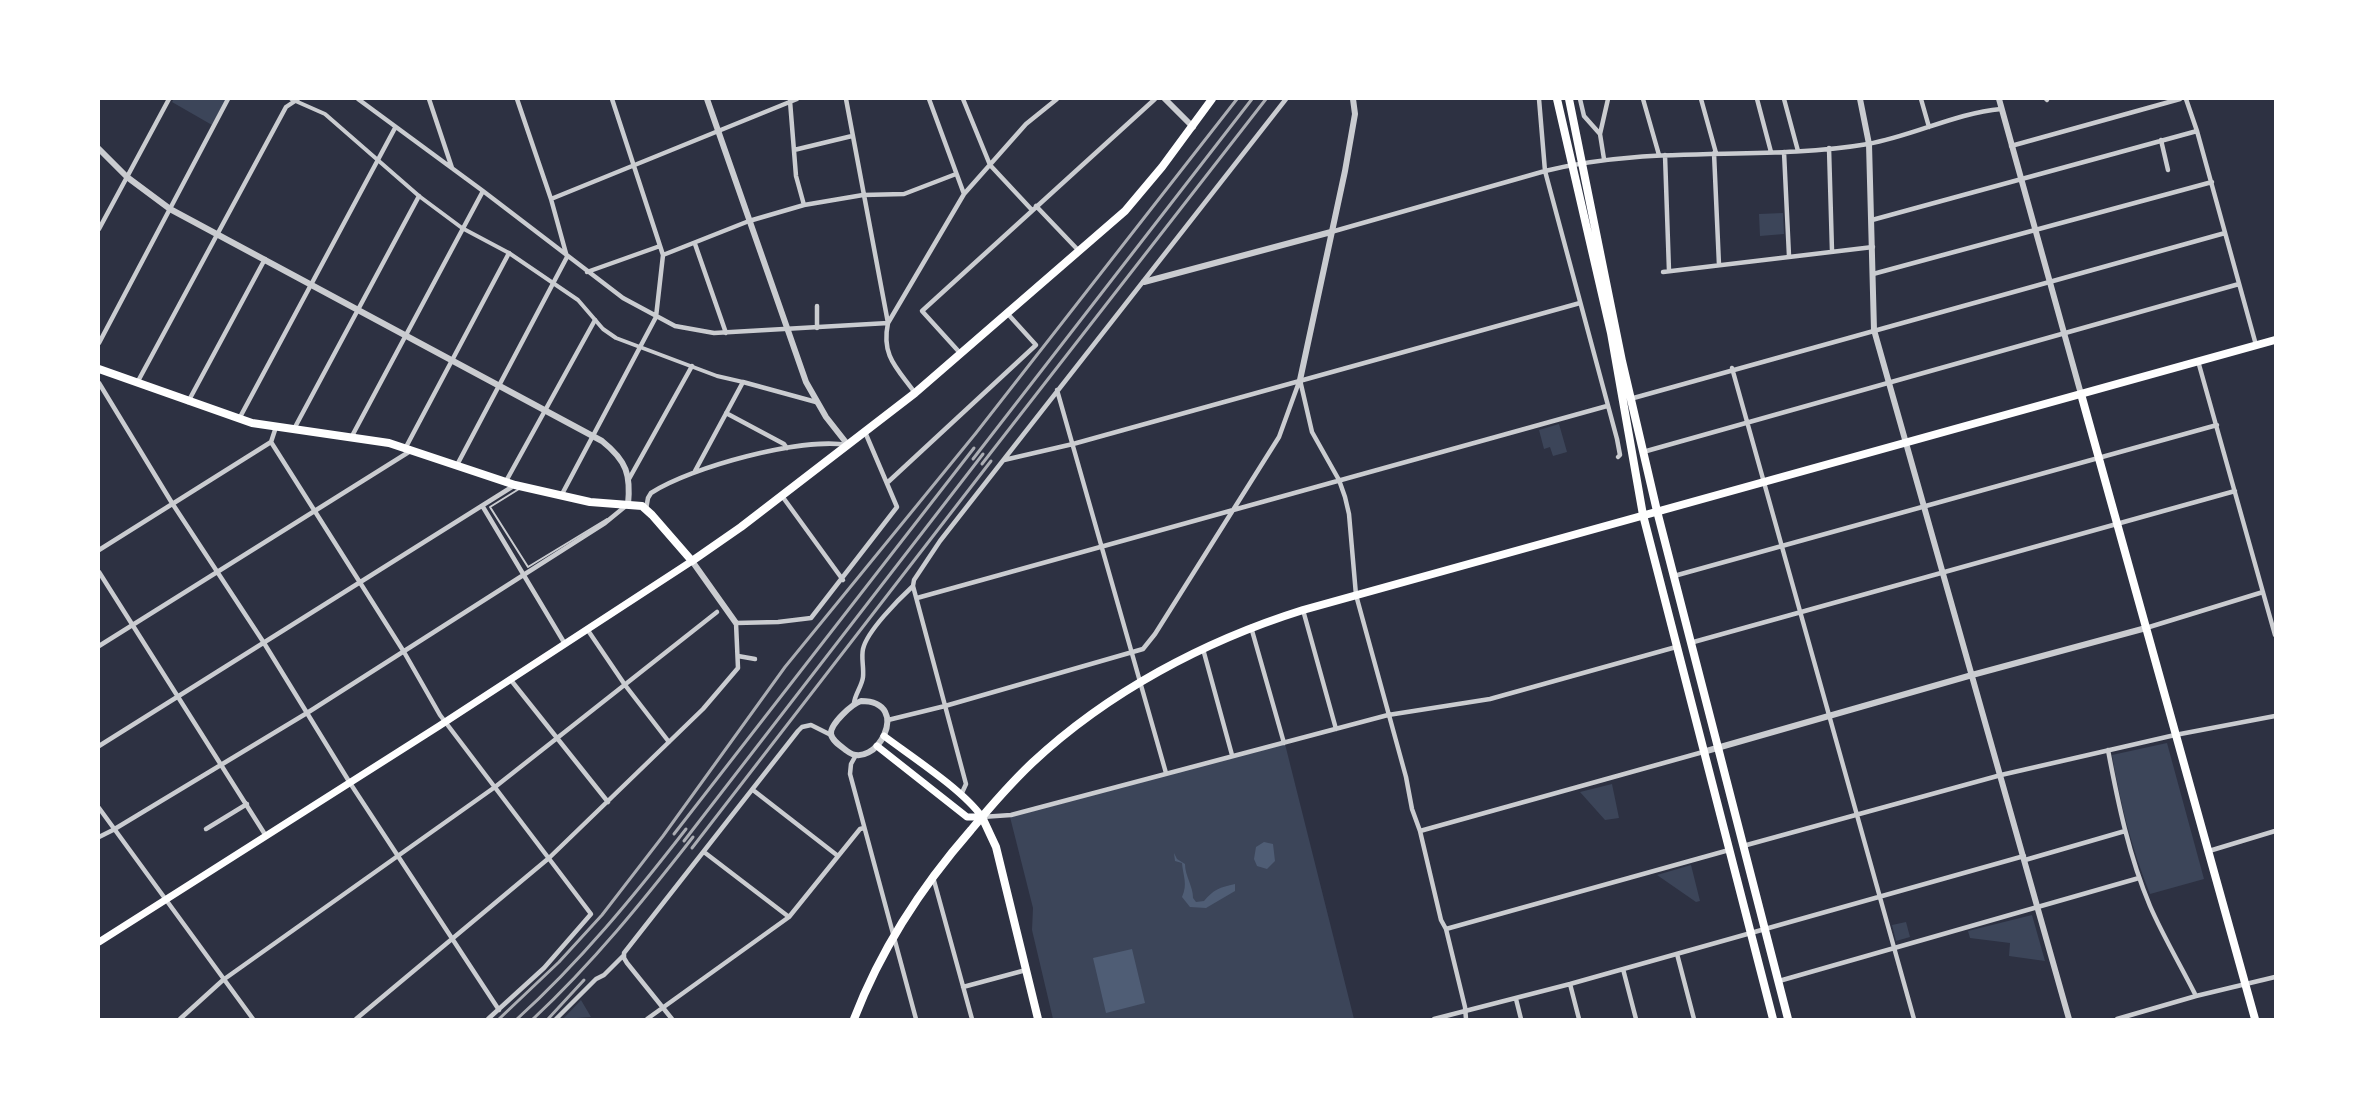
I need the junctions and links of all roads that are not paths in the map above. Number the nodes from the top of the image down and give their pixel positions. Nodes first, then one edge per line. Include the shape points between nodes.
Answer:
1 (169, 99) edge
2 (228, 99) edge
3 (358, 99) edge
4 (429, 99) edge
5 (517, 99) edge
6 (612, 99) edge
7 (707, 99) edge
8 (797, 99) edge
9 (846, 99) edge
10 (929, 99) edge
11 (963, 99) edge
12 (1057, 99) edge
13 (1155, 99) edge
14 (1165, 99) edge
15 (1212, 99) edge
16 (1286, 99) edge
17 (1353, 99) edge
18 (1539, 99) edge
19 (1557, 99) edge
20 (1569, 99) edge
21 (1580, 99) edge
22 (1608, 99) edge
23 (1643, 99) edge
24 (1701, 99) edge
25 (1757, 99) edge
26 (1784, 99) edge
27 (1860, 99) edge
28 (1921, 99) edge
29 (1999, 99) edge
30 (2180, 99) edge
31 (2186, 99) edge
32 (294, 100) edge
33 (790, 100) edge
34 (2001, 109) junction
35 (1193, 127) junction
36 (1929, 127) junction
37 (395, 128) junction
38 (2197, 131) junction
39 (718, 132) junction
40 (1600, 134) junction
41 (852, 136) junction
42 (2161, 140) junction
43 (1869, 144) junction
44 (2011, 146) junction
45 (1828, 148) junction
46 (99, 149) edge
47 (794, 150) junction
48 (1798, 151) junction
49 (1771, 152) junction
50 (1785, 152) junction
51 (1715, 153) junction
52 (1662, 155) junction
53 (1604, 159) junction
54 (378, 160) junction
55 (1583, 162) junction
56 (990, 165) junction
57 (1572, 165) junction
58 (634, 166) junction
59 (452, 168) junction
60 (2168, 170) dead end
61 (1545, 171) junction
62 (956, 174) junction
63 (128, 177) junction
64 (2020, 180) junction
65 (2212, 182) junction
66 (483, 191) junction
67 (964, 194) junction
68 (862, 195) junction
69 (419, 196) junction
70 (551, 199) junction
71 (804, 205) junction
72 (1036, 206) junction
73 (170, 209) junction
74 (1032, 210) junction
75 (1872, 220) junction
76 (749, 221) junction
77 (462, 228) junction
78 (99, 229) edge
79 (2035, 231) junction
80 (1331, 232) junction
81 (218, 233) junction
82 (2225, 233) junction
83 (695, 244) junction
84 (660, 246) junction
85 (1873, 247) junction
86 (1079, 251) junction
87 (1832, 251) junction
88 (509, 253) junction
89 (663, 255) junction
90 (1789, 256) junction
91 (567, 257) junction
92 (266, 259) junction
93 (1719, 265) junction
94 (587, 272) junction
95 (1873, 274) junction
96 (1144, 282) junction
97 (311, 284) junction
98 (553, 284) junction
99 (2049, 284) junction
100 (2239, 284) junction
101 (1580, 303) junction
102 (817, 306) dead end
103 (359, 309) junction
104 (1007, 313) junction
105 (656, 317) junction
106 (595, 320) junction
107 (888, 323) junction
108 (817, 328) junction
109 (787, 330) junction
110 (1874, 330) junction
111 (726, 333) junction
112 (2063, 333) junction
113 (406, 334) junction
114 (2275, 340) edge
115 (99, 343) edge
116 (2256, 345) junction
117 (640, 347) junction
118 (961, 354) junction
119 (452, 359) junction
120 (2198, 361) junction
121 (692, 366) junction
122 (1732, 368) junction
123 (99, 369) edge
124 (1300, 380) junction
125 (137, 382) junction
126 (743, 382) junction
127 (1890, 382) junction
128 (99, 383) edge
129 (499, 384) junction
130 (1058, 390) junction
131 (915, 393) junction
132 (2080, 394) junction
133 (1630, 399) junction
134 (188, 402) junction
135 (816, 402) junction
136 (1607, 406) junction
137 (546, 409) junction
138 (726, 413) junction
139 (239, 419) junction
140 (1748, 422) junction
141 (2217, 425) junction
142 (276, 427) junction
143 (294, 429) junction
144 (865, 432) junction
145 (593, 435) junction
146 (352, 436) junction
147 (271, 442) junction
148 (1906, 442) junction
149 (1073, 444) junction
150 (848, 445) junction
151 (409, 448) junction
152 (787, 448) junction
153 (1643, 452) junction
154 (1618, 457) dead end
155 (2098, 458) junction
156 (1003, 461) junction
157 (457, 465) junction
158 (695, 471) junction
159 (629, 479) junction
160 (1339, 480) junction
161 (1764, 481) junction
162 (506, 483) junction
163 (887, 483) junction
164 (518, 486) junction
165 (2235, 491) junction
166 (561, 496) junction
167 (782, 496) junction
168 (172, 503) junction
169 (628, 505) junction
170 (1924, 506) junction
171 (483, 507) junction
172 (646, 509) junction
173 (1234, 509) junction
174 (315, 511) junction
175 (1657, 511) junction
176 (1643, 515) junction
177 (612, 518) junction
178 (2116, 523) junction
179 (1102, 546) junction
180 (1782, 546) junction
181 (99, 549) edge
182 (693, 561) junction
183 (99, 572) edge
184 (217, 572) junction
185 (1942, 572) junction
186 (525, 575) junction
187 (1674, 576) junction
188 (843, 580) junction
189 (361, 582) junction
190 (913, 586) junction
191 (2263, 592) junction
192 (1356, 595) junction
193 (916, 598) junction
194 (1303, 610) junction
195 (717, 612) dead end
196 (1800, 612) junction
197 (736, 623) junction
198 (133, 624) junction
199 (1251, 627) junction
200 (2146, 628) junction
201 (587, 629) junction
202 (2275, 635) edge
203 (264, 643) junction
204 (1690, 643) junction
205 (565, 644) junction
206 (99, 646) edge
207 (1676, 647) junction
208 (1203, 649) junction
209 (404, 651) junction
210 (1133, 653) junction
211 (738, 656) junction
212 (755, 660) dead end
213 (1972, 675) junction
214 (510, 679) junction
215 (1141, 682) junction
216 (625, 685) junction
217 (179, 697) junction
218 (854, 703) junction
219 (945, 706) junction
220 (307, 713) junction
221 (1388, 715) junction
222 (1829, 716) junction
223 (2275, 716) edge
224 (888, 720) junction
225 (445, 721) junction
226 (1336, 729) junction
227 (831, 735) junction
228 (2175, 735) junction
229 (884, 736) junction
230 (557, 738) junction
231 (669, 741) junction
232 (1284, 742) junction
233 (99, 746) edge
234 (877, 746) junction
235 (1718, 748) junction
236 (2108, 750) junction
237 (1703, 752) junction
238 (856, 755) junction
239 (1232, 755) junction
240 (222, 765) junction
241 (1166, 773) junction
242 (2001, 775) junction
243 (350, 783) junction
244 (495, 787) junction
245 (753, 790) junction
246 (961, 795) junction
247 (608, 801) junction
248 (247, 804) junction
249 (99, 808) edge
250 (1856, 815) junction
251 (982, 817) junction
252 (864, 828) junction
253 (206, 829) dead end
254 (113, 830) junction
255 (1419, 831) junction
256 (2125, 831) junction
257 (2275, 831) edge
258 (266, 836) junction
259 (99, 837) edge
260 (1743, 846) junction
261 (1729, 850) junction
262 (2208, 851) junction
263 (704, 852) junction
264 (838, 856) junction
265 (398, 857) junction
266 (549, 858) junction
267 (2024, 858) junction
268 (933, 877) junction
269 (2139, 878) junction
270 (1879, 896) junction
271 (166, 900) junction
272 (2038, 907) junction
273 (789, 917) junction
274 (1446, 929) junction
275 (1765, 929) junction
276 (1751, 933) junction
277 (894, 938) junction
278 (452, 940) junction
279 (99, 942) edge
280 (1894, 947) junction
281 (1677, 954) junction
282 (624, 955) junction
283 (1623, 969) junction
284 (1026, 970) junction
285 (2275, 977) edge
286 (223, 980) junction
287 (1778, 982) junction
288 (1570, 984) junction
289 (2246, 986) junction
290 (963, 987) junction
291 (2196, 996) junction
292 (1516, 999) junction
293 (663, 1008) junction
294 (859, 1008) junction
295 (499, 1010) junction
296 (1465, 1011) junction
297 (180, 1019) edge
298 (253, 1019) edge
299 (356, 1019) edge
300 (488, 1019) edge
301 (556, 1019) edge
302 (647, 1019) edge
303 (672, 1019) edge
304 (854, 1019) edge
305 (861, 1019) edge
306 (916, 1019) edge
307 (972, 1019) edge
308 (1038, 1019) edge
309 (1434, 1019) edge
310 (1466, 1019) edge
311 (1521, 1019) edge
312 (1579, 1019) edge
313 (1636, 1019) edge
314 (1694, 1019) edge
315 (1773, 1019) edge
316 (1788, 1019) edge
317 (1914, 1019) edge
318 (2069, 1019) edge
319 (2117, 1019) edge
320 (2255, 1019) edge

1 - 63 street
2 - 73 street
3 - 37 street
4 - 59 street
5 - 70 street
6 - 58 street
7 - 39 street
8 - 33 street
9 - 41 street
10 - 62 street
11 - 56 street
12 - 56 street via 1026,124
13 - 72 street
14 - 35 street
15 - 35 main road
16 - 96 street
17 - 80 street via 1345,171
18 - 61 street
19 - 57 main road
20 - 55 main road
21 - 40 street via 1584,116
22 - 40 street
23 - 52 street
24 - 51 street
25 - 49 street
26 - 48 street
27 - 43 street
28 - 36 street
29 - 34 street
30 - 44 street
31 - 38 street
32 - 54 street via 325,114
32 - 81 street via 286,107
33 - 39 street
33 - 47 street
34 - 36 street
34 - 44 street
35 - 86 main road via 1132,204
36 - 43 street
37 - 54 street
37 - 59 street
38 - 42 street
38 - 65 street
39 - 58 street
39 - 76 street
40 - 53 street
41 - 47 street
41 - 68 street
42 - 60 street
42 - 64 street
43 - 45 street
43 - 75 street
44 - 64 street
45 - 48 street
45 - 87 street
46 - 63 street
47 - 71 street
48 - 50 street
49 - 50 street
49 - 51 street
50 - 90 street
51 - 52 street
51 - 93 street
52 - 53 street
52 - 93 street via 1666,271
53 - 55 street
54 - 69 street
54 - 97 street
55 - 57 street
55 - 133 main road
56 - 67 street
56 - 74 street
57 - 61 street
57 - 176 main road via 1611,333
58 - 70 street
58 - 84 street
59 - 66 street
61 - 80 street
61 - 101 street
62 - 67 street
62 - 68 street via 904,194
63 - 73 street
63 - 78 street
64 - 75 street
64 - 79 street
65 - 79 street
65 - 82 street
66 - 77 street
66 - 91 street
67 - 107 street
68 - 71 street
68 - 107 street
69 - 77 street
69 - 103 street
70 - 91 street
71 - 76 street
72 - 74 street
72 - 86 street
73 - 81 street
73 - 115 street
74 - 118 street via 922,311
75 - 85 street
76 - 83 street
76 - 109 street
77 - 88 street
77 - 113 street
79 - 95 street
79 - 99 street
80 - 96 street
80 - 124 street
81 - 92 street
81 - 125 street
82 - 99 street
82 - 100 street
83 - 89 street
83 - 111 street
84 - 89 street
84 - 94 street
85 - 87 street
85 - 95 street
86 - 104 main road
87 - 90 street
88 - 98 street
88 - 119 street
89 - 105 street
90 - 93 street
91 - 94 street
91 - 98 street
92 - 97 street
92 - 134 street
94 - 105 street
95 - 110 street
96 - 130 street
97 - 103 street
97 - 139 street
98 - 106 street via 578,300
98 - 129 street
99 - 110 street
99 - 112 street
100 - 112 street
100 - 116 street
101 - 124 street
101 - 136 street
102 - 108 street
103 - 113 street
103 - 143 street
104 - 118 main road
104 - 163 street via 1036,345
105 - 111 street via 675,326
105 - 117 street
106 - 117 street via 616,338
106 - 137 street
107 - 108 street
107 - 131 street via 887,355
108 - 109 street
109 - 111 street
109 - 135 street
110 - 122 street
110 - 127 street
112 - 127 street
112 - 132 street
113 - 119 street
113 - 146 street
114 - 116 main road
116 - 120 main road
117 - 121 street
117 - 145 street
118 - 131 main road
119 - 129 street
119 - 151 street
120 - 132 main road
120 - 141 street
121 - 126 street
121 - 159 street
122 - 133 street
122 - 140 street
123 - 125 main road
124 - 149 street
124 - 160 street via 1312,432
124 - 173 street via 1279,437
125 - 134 main road
126 - 135 street
126 - 138 street
127 - 140 street
127 - 148 street
128 - 168 street
129 - 137 street
129 - 157 street
130 - 149 street
130 - 156 street
131 - 144 main road
132 - 148 main road
132 - 155 main road
133 - 153 main road
134 - 139 main road
135 - 150 street
136 - 154 street
136 - 160 street
137 - 145 street
137 - 162 street
138 - 152 street
138 - 158 street
139 - 142 main road
140 - 153 street
140 - 161 street
141 - 155 street
141 - 165 street
142 - 143 main road
142 - 147 street
143 - 146 main road
144 - 150 main road
144 - 163 street
145 - 159 street via 616,454
145 - 166 street
146 - 151 main road
147 - 168 street
147 - 174 street
148 - 161 main road
148 - 170 street
149 - 156 street
149 - 179 street
150 - 152 street via 824,443
150 - 167 main road
151 - 157 main road
151 - 174 street
152 - 158 street
153 - 175 main road
155 - 170 street
155 - 178 main road
156 - 190 street via 940,541
157 - 162 main road
158 - 172 street via 651,493
159 - 169 street
160 - 173 street
160 - 192 street via 1349,514
161 - 175 main road
161 - 180 street
162 - 164 main road
163 - 188 street via 897,507
164 - 166 main road
164 - 171 street
164 - 177 lane via 490,507 528,567 604,519
165 - 178 street
165 - 191 street
166 - 169 main road via 598,504
167 - 182 main road
167 - 188 street
168 - 181 street
168 - 184 street
169 - 172 main road
169 - 177 street
170 - 180 street
170 - 185 street
171 - 186 street
171 - 189 street
172 - 182 main road
173 - 179 street
173 - 210 street via 1154,635 1143,649
174 - 184 street
174 - 189 street
175 - 176 main road
175 - 187 main road
176 - 192 main road
176 - 207 main road
177 - 186 street
178 - 185 street
178 - 200 main road
179 - 193 street
179 - 210 street
180 - 187 street
180 - 196 street
182 - 197 street
182 - 201 main road
183 - 198 street
184 - 198 street
184 - 203 street
185 - 196 street
185 - 213 street
186 - 205 street
186 - 209 street
187 - 204 main road
188 - 197 street via 811,618
189 - 203 street
189 - 209 street
190 - 193 street
190 - 218 street via 896,601 864,644 863,680
191 - 200 street
191 - 202 street
192 - 194 main road
192 - 221 street
193 - 219 street
194 - 199 main road
194 - 226 street
195 - 216 street
196 - 204 street
196 - 222 street
197 - 211 street
198 - 206 street
198 - 217 street
199 - 208 main road
199 - 232 street
200 - 213 street
200 - 228 main road
201 - 205 main road
201 - 216 street
203 - 217 street
203 - 220 street
204 - 235 main road
205 - 214 main road
207 - 221 street via 1490,699
207 - 237 main road
208 - 215 main road
208 - 239 street
209 - 220 street
209 - 225 street
210 - 215 street
210 - 219 street
211 - 212 street
211 - 231 street via 737,671
213 - 222 street
213 - 242 street
214 - 225 main road
214 - 230 street
215 - 241 street
215 - 251 main road via 1051,747
216 - 230 street
216 - 231 street
217 - 233 street
217 - 240 street
218 - 224 street via 872,703 883,710
218 - 227 street
219 - 224 street
219 - 246 street via 966,784
220 - 240 street
220 - 243 street
221 - 226 street
221 - 255 street
222 - 235 street
222 - 250 street
223 - 228 street
224 - 229 street
225 - 243 main road
225 - 244 street
226 - 232 street
227 - 238 street
227 - 245 street via 811,725 802,728
228 - 236 street
228 - 262 main road
229 - 234 street
229 - 246 main road
230 - 244 street
230 - 247 street
231 - 247 street
232 - 239 street
234 - 238 street
234 - 251 main road via 968,817
235 - 237 street
235 - 260 main road
236 - 242 street
236 - 256 street
237 - 255 street
237 - 261 main road
238 - 252 street via 850,774
239 - 241 street
240 - 248 street
240 - 254 street
241 - 251 street via 1011,815
242 - 250 street
242 - 267 street
243 - 258 main road
243 - 265 street
244 - 265 street
244 - 266 street
245 - 263 street
245 - 264 street
246 - 251 main road
247 - 266 street
248 - 253 street
248 - 258 street
249 - 254 street
250 - 260 street
250 - 270 street
251 - 268 main road
251 - 284 main road via 996,847
252 - 264 street
252 - 277 street
254 - 259 street
254 - 271 street
255 - 274 street
256 - 267 street
256 - 269 street
257 - 262 street
258 - 271 main road
260 - 275 main road
261 - 274 street
261 - 276 main road
262 - 289 main road
263 - 273 street
263 - 282 street
264 - 273 street
265 - 278 street
265 - 286 street
266 - 278 street
266 - 295 street via 591,914 544,969
267 - 270 street
267 - 272 street
268 - 277 main road
268 - 290 street
269 - 272 street
269 - 291 street
270 - 275 street
270 - 280 street
271 - 279 main road
271 - 286 street
272 - 280 street
272 - 318 street
273 - 293 street
274 - 296 street
275 - 276 street
275 - 287 main road
276 - 281 street
276 - 315 main road
277 - 294 main road
277 - 306 street
278 - 295 street
278 - 299 street
280 - 287 street
280 - 317 street
281 - 283 street
281 - 314 street
282 - 293 street
282 - 301 street
283 - 288 street
283 - 313 street
284 - 290 street
284 - 308 main road
285 - 289 street
286 - 297 street
286 - 298 street
287 - 316 main road
288 - 292 street
288 - 312 street
289 - 291 street
289 - 320 main road
290 - 307 street
291 - 319 street
292 - 296 street
292 - 311 street
293 - 302 street
293 - 303 street
294 - 304 main road
294 - 305 street
295 - 300 street
296 - 309 street
296 - 310 street

